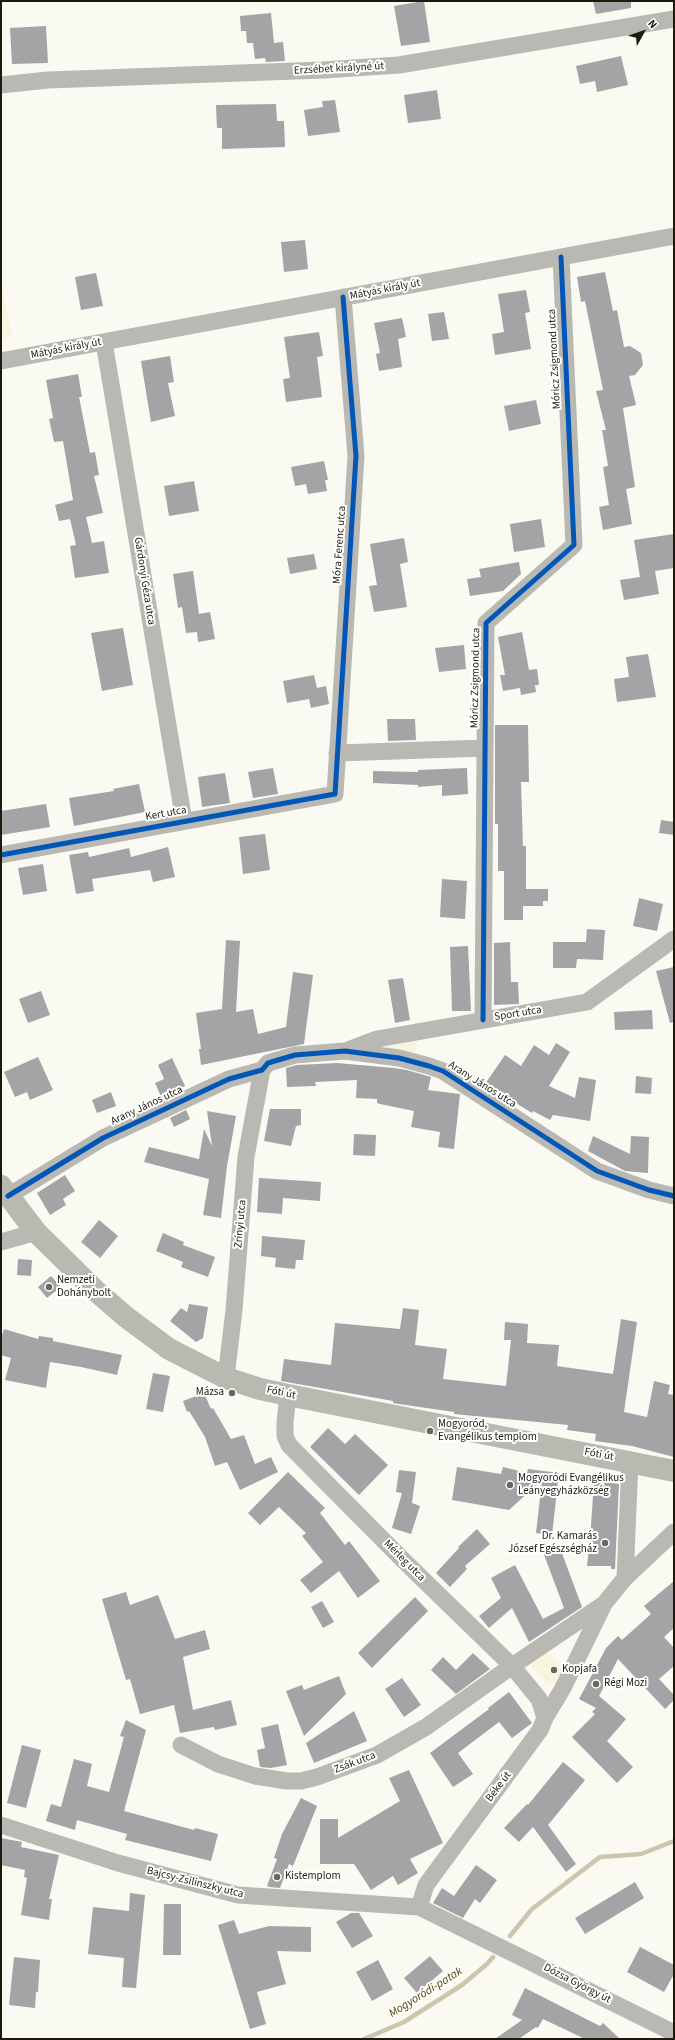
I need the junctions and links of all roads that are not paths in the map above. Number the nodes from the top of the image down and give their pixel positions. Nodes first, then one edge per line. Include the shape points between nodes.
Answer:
1 (674, 19) edge
2 (1, 85) edge
3 (674, 236) edge
4 (560, 257) junction
5 (343, 297) junction
6 (104, 342) junction
7 (1, 361) edge
8 (485, 748) junction
9 (337, 753) junction
10 (335, 794) joint
11 (184, 821) junction
12 (1, 855) edge
13 (674, 939) edge
14 (483, 1020) junction
15 (345, 1051) junction
16 (262, 1070) junction
17 (4, 1191) edge
18 (674, 1196) edge
19 (36, 1232) junction
20 (1, 1242) edge
21 (226, 1378) junction
22 (288, 1395) junction
23 (630, 1462) junction
24 (674, 1471) edge
25 (674, 1532) edge
26 (625, 1578) junction
27 (604, 1604) junction
28 (512, 1666) junction
29 (545, 1718) junction
30 (180, 1746) dead end
31 (1, 1825) edge
32 (419, 1907) junction
33 (674, 2033) edge

1 - 2 street, Erzsébet királyné út via 399,65 48,80
3 - 4 street, Mátyás király út
4 - 5 street, Mátyás király út
4 - 8 street, Móricz Zsigmond utca via 574,545 486,623
5 - 6 street, Mátyás király út
5 - 9 street, Móra Ferenc utca via 356,456
6 - 7 street, Mátyás király út
6 - 11 street, Gárdonyi Géza utca
8 - 9 street
8 - 14 street, Móricz Zsigmond utca
9 - 10 street, Móra Ferenc utca
10 - 11 street, Kert utca
11 - 12 street, Kert utca
13 - 14 street, Sport utca via 587,1002
14 - 15 street, Sport utca via 376,1039
15 - 16 street, Arany János utca via 295,1055 268,1064
15 - 18 street, Arany János utca via 399,1058 443,1071 597,1171 649,1190
16 - 17 street, Arany János utca via 229,1079 103,1138
16 - 21 street, Zrínyi utca via 246,1158
17 - 19 main road, Fóti út
19 - 20 street
19 - 21 main road, Fóti út via 126,1317 169,1349
21 - 22 main road, Fóti út
22 - 23 main road, Fóti út
22 - 28 street, Mérleg utca via 285,1422 289,1444 402,1560
23 - 24 main road, Fóti út
23 - 26 street
25 - 26 street, Béke út
26 - 27 street, Béke út
27 - 28 street, Béke út
27 - 29 street, Béke út via 563,1688
28 - 29 street, Mérleg utca via 539,1699
28 - 30 street, Zsák utca via 426,1727 377,1755 301,1781 255,1776 218,1764
29 - 32 street, Béke út via 523,1755 426,1885
31 - 32 street, Bajcsy-Zsilinszky utca via 118,1864 238,1895
32 - 33 street, Dózsa György út

